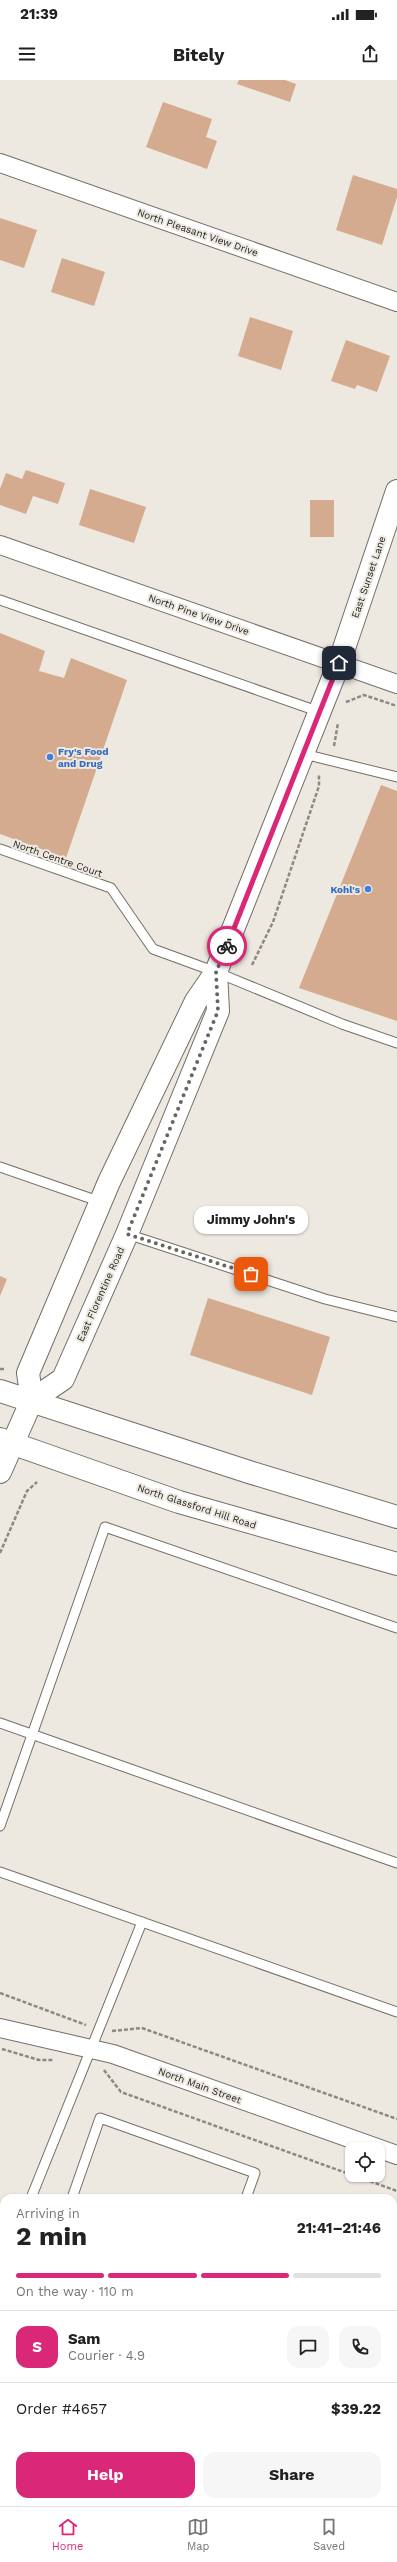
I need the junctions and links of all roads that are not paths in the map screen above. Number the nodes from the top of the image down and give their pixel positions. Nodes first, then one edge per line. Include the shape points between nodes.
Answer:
1 (0, 163) edge
2 (397, 302) edge
3 (397, 491) edge
4 (0, 545) edge
5 (0, 600) edge
6 (339, 663) junction
7 (397, 684) edge
8 (330, 714) junction
9 (304, 754) junction
10 (397, 777) edge
11 (0, 849) edge
12 (216, 972) junction
13 (397, 1043) edge
14 (0, 1167) edge
15 (101, 1202) junction
16 (127, 1234) junction
17 (397, 1317) edge
18 (0, 1391) edge
19 (32, 1400) junction
20 (6, 1441) edge
21 (0, 1472) edge
22 (397, 1517) edge
23 (397, 1564) edge
24 (397, 1628) edge
25 (0, 1723) edge
26 (32, 1734) junction
27 (0, 1826) edge
28 (397, 1863) edge
29 (0, 1872) edge
30 (142, 1922) junction
31 (397, 2012) edge
32 (0, 2028) edge
33 (89, 2050) junction
34 (397, 2155) edge
35 (33, 2194) edge
36 (73, 2194) edge
37 (247, 2194) edge

1 - 2 street, North Pleasant View Drive
3 - 6 street, East Sunset Lane
4 - 6 street, North Pine View Drive
5 - 8 lane
6 - 7 street, North Pine View Drive
6 - 8 street, East Florentine Road
8 - 9 street, East Florentine Road
9 - 10 lane
9 - 12 street, East Florentine Road
11 - 12 lane, North Centre Court via 111,888 153,949
12 - 13 lane, North Centre Court via 342,1024
12 - 15 street, East Florentine Road via 196,1001
12 - 16 street, East Florentine Road via 218,1011
14 - 15 lane
15 - 19 street, East Florentine Road via 28,1373
16 - 17 lane via 325,1299
16 - 19 street, East Florentine Road via 62,1379
18 - 19 street
19 - 20 street
19 - 22 street via 250,1472
20 - 21 street
20 - 23 street, North Glassford Hill Road via 179,1502
24 - 26 lane via 105,1527
25 - 26 lane
26 - 27 lane
26 - 28 lane
29 - 30 lane
30 - 31 lane
30 - 33 lane
32 - 33 street, North Main Street
33 - 34 street, North Main Street via 113,2054
33 - 35 lane
36 - 37 lane via 100,2118 255,2173

